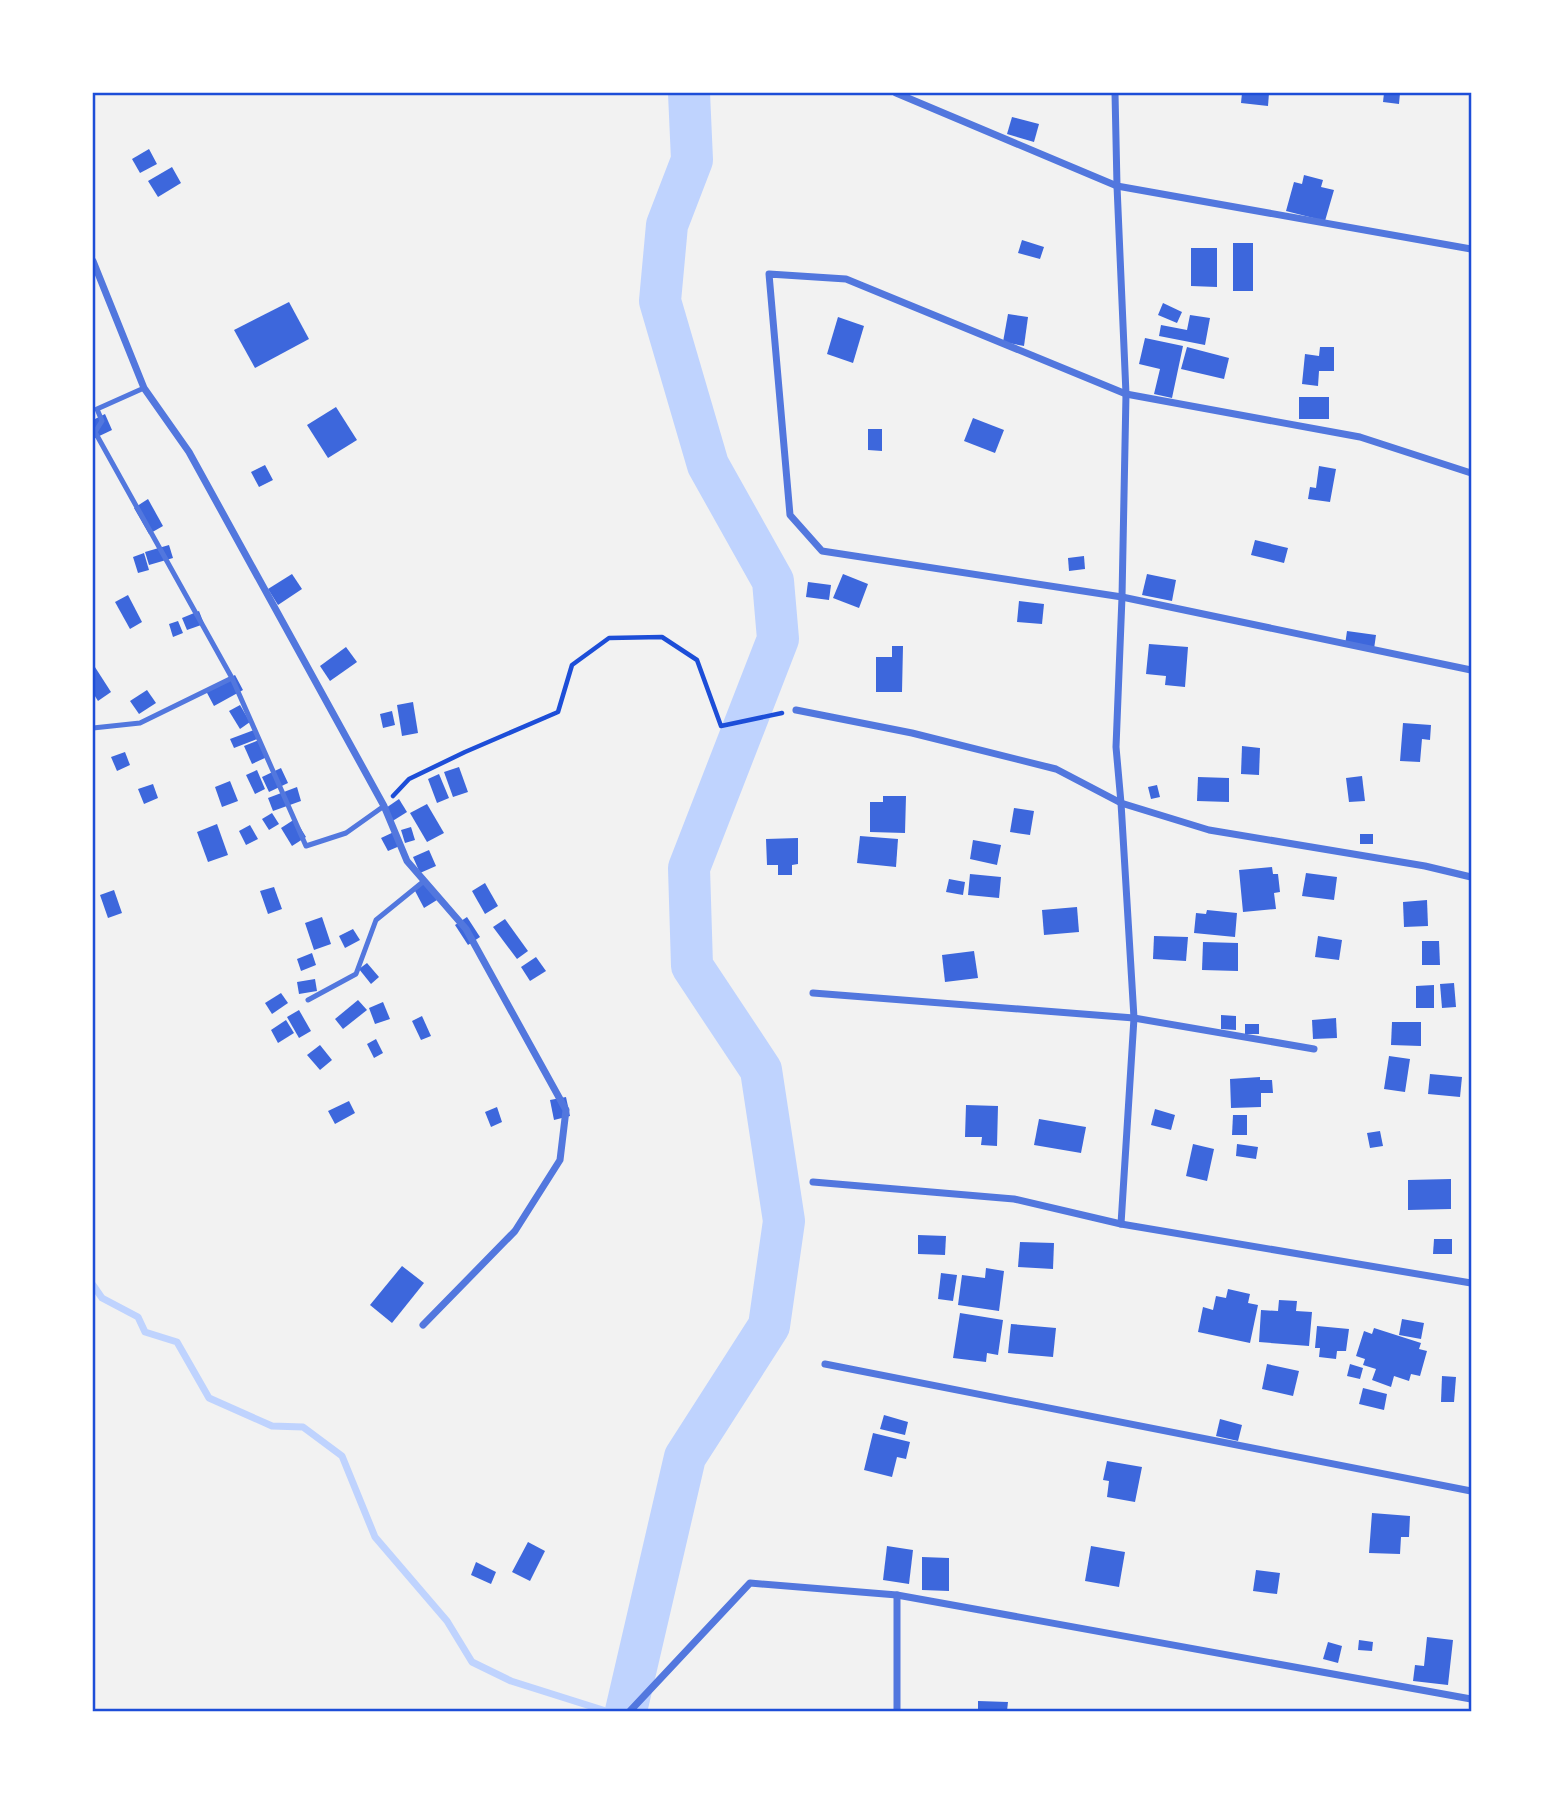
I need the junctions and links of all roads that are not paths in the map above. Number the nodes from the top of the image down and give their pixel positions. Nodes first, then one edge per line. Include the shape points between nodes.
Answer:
1 (896, 93) edge
2 (1115, 93) edge
3 (1117, 186) junction
4 (1471, 249) edge
5 (93, 261) edge
6 (144, 388) junction
7 (1126, 394) junction
8 (1471, 473) edge
9 (1122, 597) junction
10 (1471, 670) edge
11 (232, 678) junction
12 (796, 710) road end
13 (93, 728) edge
14 (1121, 803) junction
15 (384, 806) junction
16 (1471, 877) edge
17 (424, 881) junction
18 (813, 993) dead end
19 (309, 1000) dead end
20 (1134, 1018) junction
21 (1314, 1049) dead end
22 (813, 1182) dead end
23 (1121, 1224) junction
24 (1471, 1283) edge
25 (423, 1325) dead end
26 (825, 1364) dead end
27 (1471, 1491) edge
28 (897, 1595) junction
29 (1471, 1699) edge
30 (630, 1711) edge
31 (897, 1711) edge

1 - 3 street
2 - 3 street
3 - 4 street
3 - 7 street
5 - 6 street
6 - 11 lane via 97,409 102,421 95,432
6 - 15 street via 189,452
7 - 8 street via 1360,437
7 - 9 street
7 - 9 street via 846,279 769,274 790,516 822,551
9 - 10 street
9 - 14 street via 1116,747
11 - 13 lane via 140,723
11 - 15 lane via 306,846 346,833
12 - 14 street via 1056,769
14 - 16 street via 1209,830
14 - 20 street
15 - 17 street via 407,862
17 - 19 lane via 376,920 356,974
17 - 25 street via 466,929 566,1110 560,1160 515,1231
18 - 20 street
20 - 21 street
20 - 23 street
22 - 23 street via 1014,1199
23 - 24 street
26 - 27 street
28 - 29 street
28 - 30 street via 750,1583
28 - 31 street

